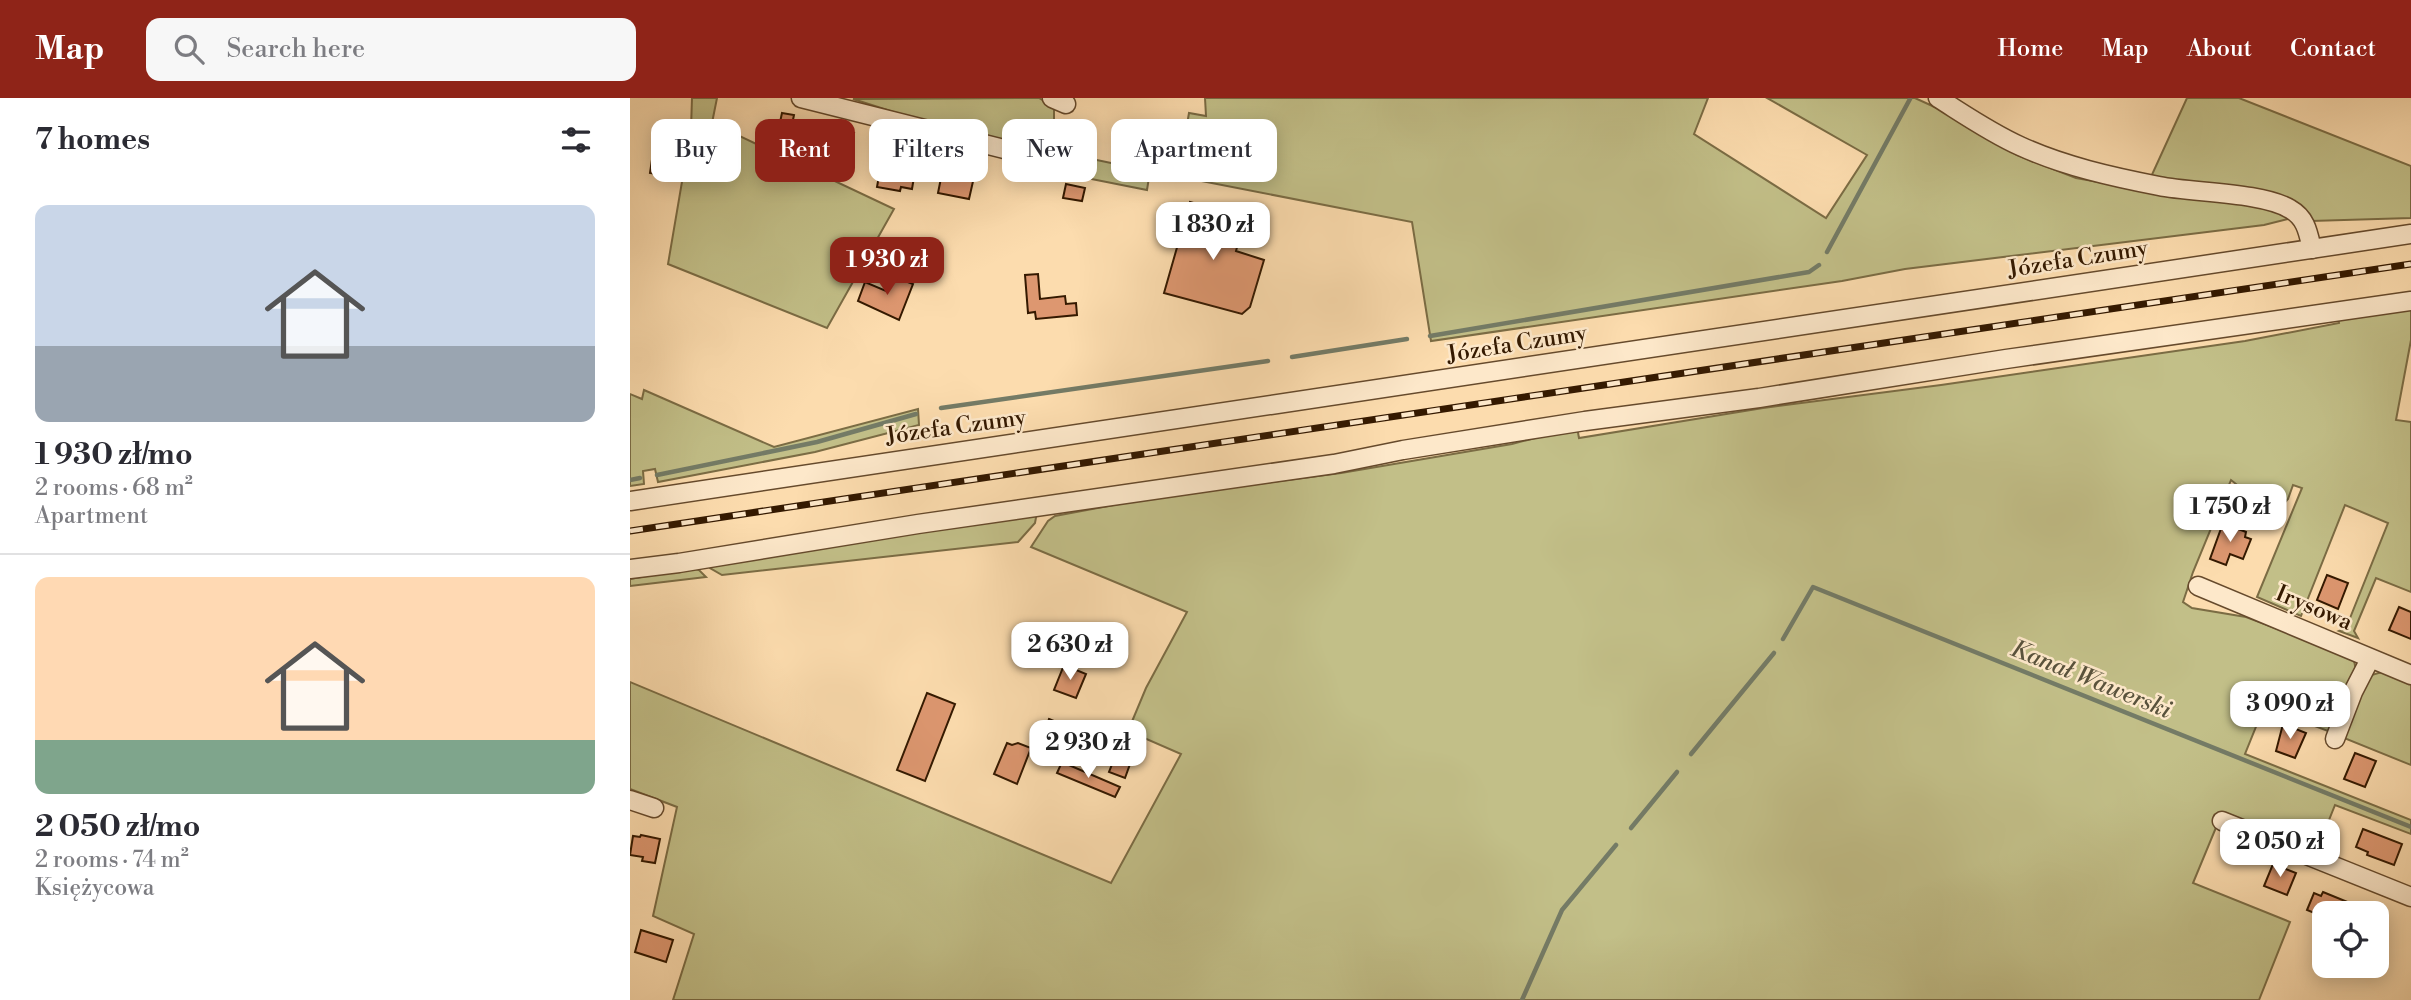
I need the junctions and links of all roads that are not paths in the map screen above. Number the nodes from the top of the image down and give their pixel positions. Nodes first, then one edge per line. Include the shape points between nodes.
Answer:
1 (801, 98) edge
2 (1938, 98) edge
3 (1002, 149) edge
4 (2411, 234) edge
5 (2312, 249) junction
6 (2411, 301) edge
7 (630, 501) edge
8 (630, 569) edge
9 (2198, 586) dead end
10 (2370, 659) junction
11 (2411, 675) edge
12 (2335, 738) dead end
13 (630, 800) edge
14 (654, 808) dead end
15 (2222, 821) dead end
16 (2411, 897) edge

1 - 3 street
2 - 5 street via 2021,147 2065,163 2159,186 2259,199 2289,209 2306,226
4 - 5 street, Józefa Czumy
5 - 7 street, Józefa Czumy
6 - 8 street via 1585,421 1334,464
9 - 10 street, Irysowa
10 - 11 street, Irysowa
10 - 12 street
13 - 14 street
15 - 16 street

